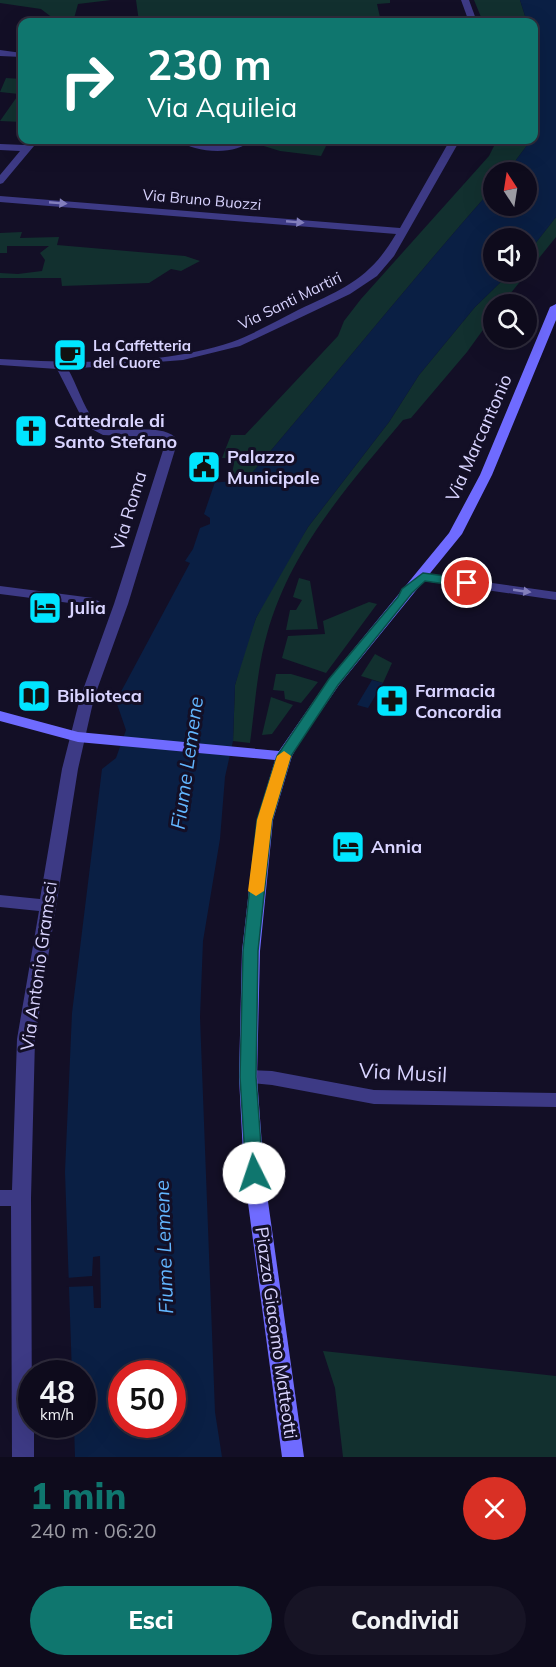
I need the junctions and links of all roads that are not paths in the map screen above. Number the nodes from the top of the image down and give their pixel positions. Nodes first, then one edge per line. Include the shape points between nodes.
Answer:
1 (465, 0) edge
2 (472, 18) edge
3 (0, 53) edge
4 (18, 55) edge
5 (30, 144) edge
6 (194, 144) edge
7 (241, 144) edge
8 (453, 144) edge
9 (0, 147) edge
10 (27, 148) junction
11 (0, 181) edge
12 (0, 199) edge
13 (402, 231) junction
14 (556, 307) edge
15 (0, 362) edge
16 (61, 366) junction
17 (423, 577) junction
18 (0, 590) edge
19 (556, 596) edge
20 (93, 602) dead end
21 (0, 716) edge
22 (78, 737) junction
23 (284, 756) junction
24 (0, 901) edge
25 (48, 906) junction
26 (248, 1077) junction
27 (556, 1100) edge
28 (0, 1198) edge
29 (21, 1198) junction
30 (23, 1457) edge
31 (293, 1457) edge

1 - 2 street
3 - 4 street
5 - 10 street
6 - 7 street
8 - 13 street, Via Santi Martiri
9 - 10 street
10 - 11 street
12 -> 13 street, Via Bruno Buozzi
13 - 16 street, Via Santi Martiri via 373,274 346,292 236,344 156,361
14 - 17 main road, Via Marcantonio via 486,475 455,534
15 - 16 street, Via Santi Martiri
16 - 22 street, Via Roma via 90,423 103,431 166,435 172,440
17 -> 19 street
17 - 23 main road, Piazza Giacomo Matteotti via 406,592 333,682
18 - 20 street
21 - 22 main road
22 - 23 main road
22 - 25 street, Via Antonio Gramsci
23 - 26 main road, Piazza Giacomo Matteotti via 264,820 257,880 250,951
24 - 25 street
25 - 29 street, Via Antonio Gramsci via 26,1039
26 - 27 street, Via Musil via 374,1097
26 - 31 main road, Piazza Giacomo Matteotti via 254,1173
28 - 29 street
29 - 30 street, Via Antonio Gramsci

